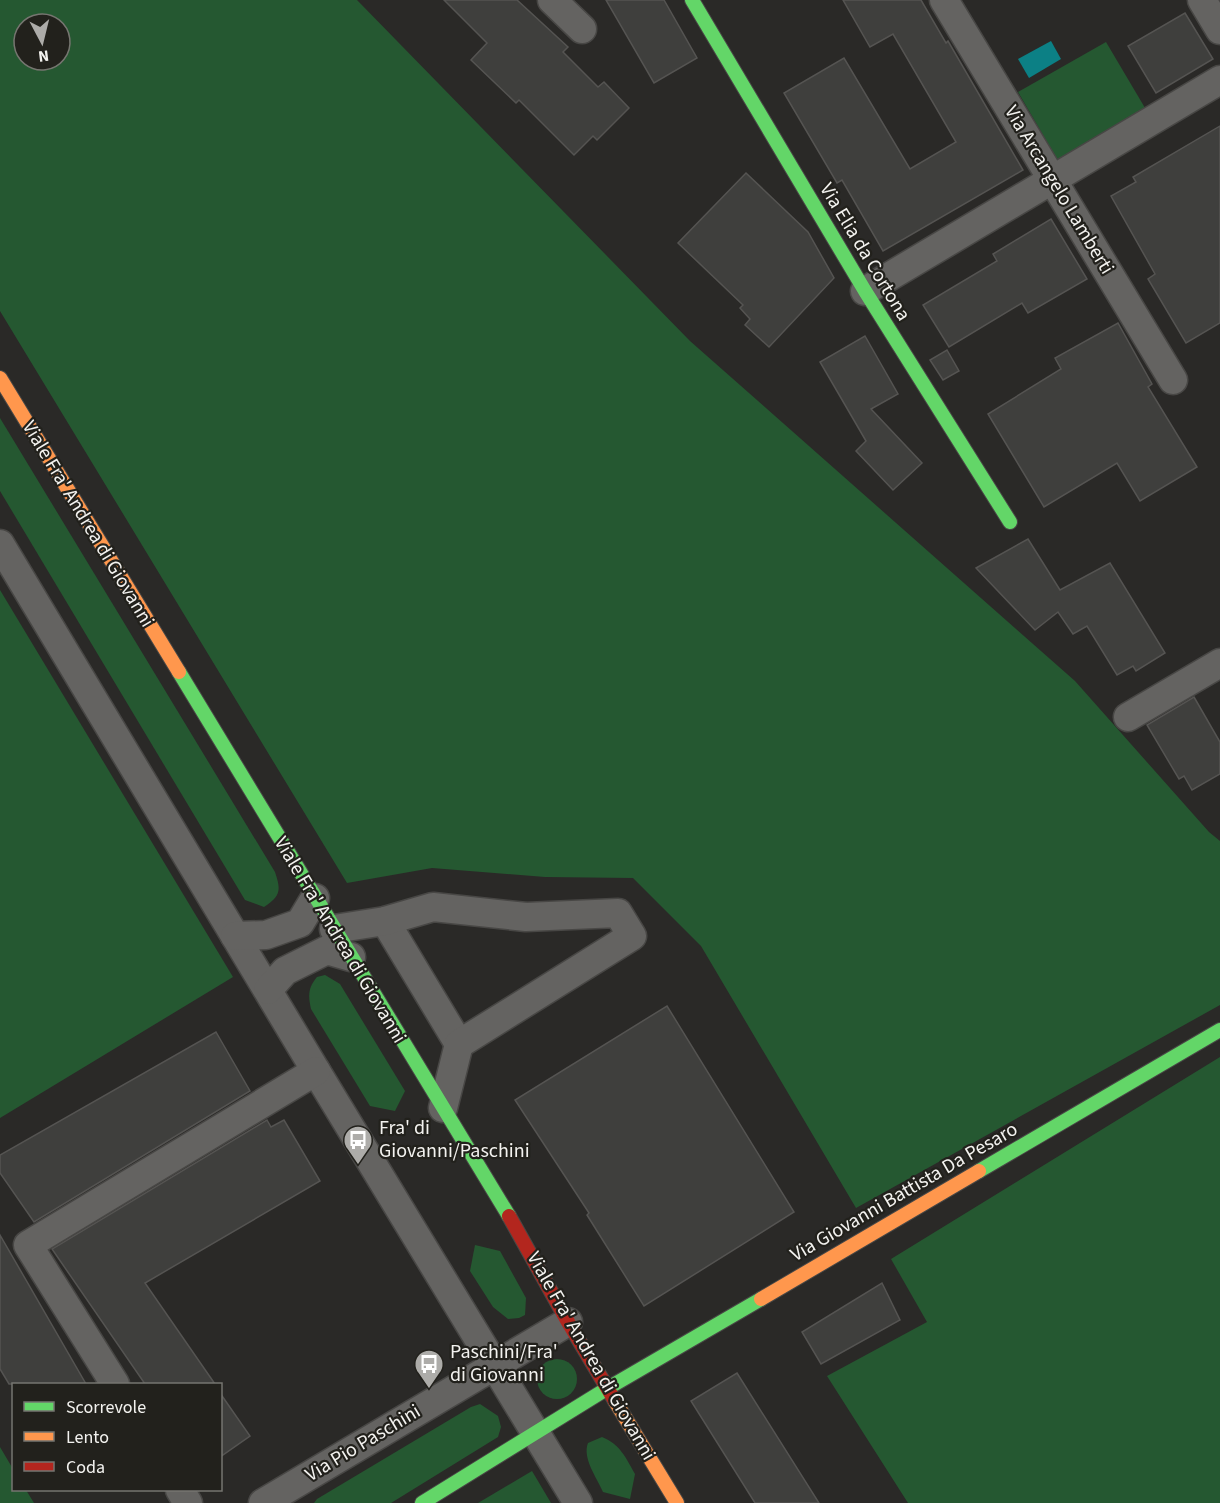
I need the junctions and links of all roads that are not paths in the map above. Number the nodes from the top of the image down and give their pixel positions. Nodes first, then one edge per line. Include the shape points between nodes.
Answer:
1 (552, 0) edge
2 (692, 0) edge
3 (944, 0) edge
4 (1202, 0) edge
5 (582, 29) dead end
6 (1220, 30) edge
7 (1220, 80) edge
8 (1052, 179) junction
9 (865, 291) junction
10 (0, 378) edge
11 (1173, 380) dead end
12 (1010, 522) dead end
13 (0, 544) edge
14 (1220, 663) edge
15 (1128, 717) dead end
16 (315, 898) junction
17 (385, 921) junction
18 (333, 929) junction
19 (235, 936) junction
20 (351, 957) junction
21 (268, 990) junction
22 (1220, 1030) edge
23 (459, 1044) junction
24 (316, 1071) junction
25 (443, 1108) junction
26 (568, 1322) junction
27 (493, 1365) junction
28 (114, 1383) edge
29 (608, 1388) junction
30 (536, 1432) junction
31 (263, 1503) edge
32 (422, 1503) edge
33 (578, 1503) edge
34 (677, 1503) edge

1 - 5 street
2 - 9 street, Via Elia da Cortona
3 - 8 street, Via Arcangelo Lamberti
4 - 6 street
7 - 8 street
8 - 9 street
8 - 11 street, Via Arcangelo Lamberti
9 - 12 street, Via Elia da Cortona
10 - 16 street, Viale Fra' Andrea di Giovanni
13 - 19 street
14 - 15 street
16 - 18 street, Viale Fra' Andrea di Giovanni
16 - 19 street via 300,923 266,935
17 - 18 street
17 - 23 street
17 - 23 street via 434,907 526,917 618,914 632,936
18 - 20 street, Viale Fra' Andrea di Giovanni
19 - 21 street
20 - 21 street via 327,950 285,971
20 - 25 street, Viale Fra' Andrea di Giovanni
21 - 24 street
22 - 29 street, Via Giovanni Battista Da Pesaro
23 - 25 street
24 - 27 street
24 - 28 street via 28,1245
25 - 26 street, Viale Fra' Andrea di Giovanni
26 - 27 street, Via Pio Paschini
26 - 29 street, Viale Fra' Andrea di Giovanni
27 - 30 street
27 - 31 street, Via Pio Paschini
29 - 30 street, Via Giovanni Battista Da Pesaro
29 - 34 street, Viale Fra' Andrea di Giovanni
30 - 32 street
30 - 33 street

